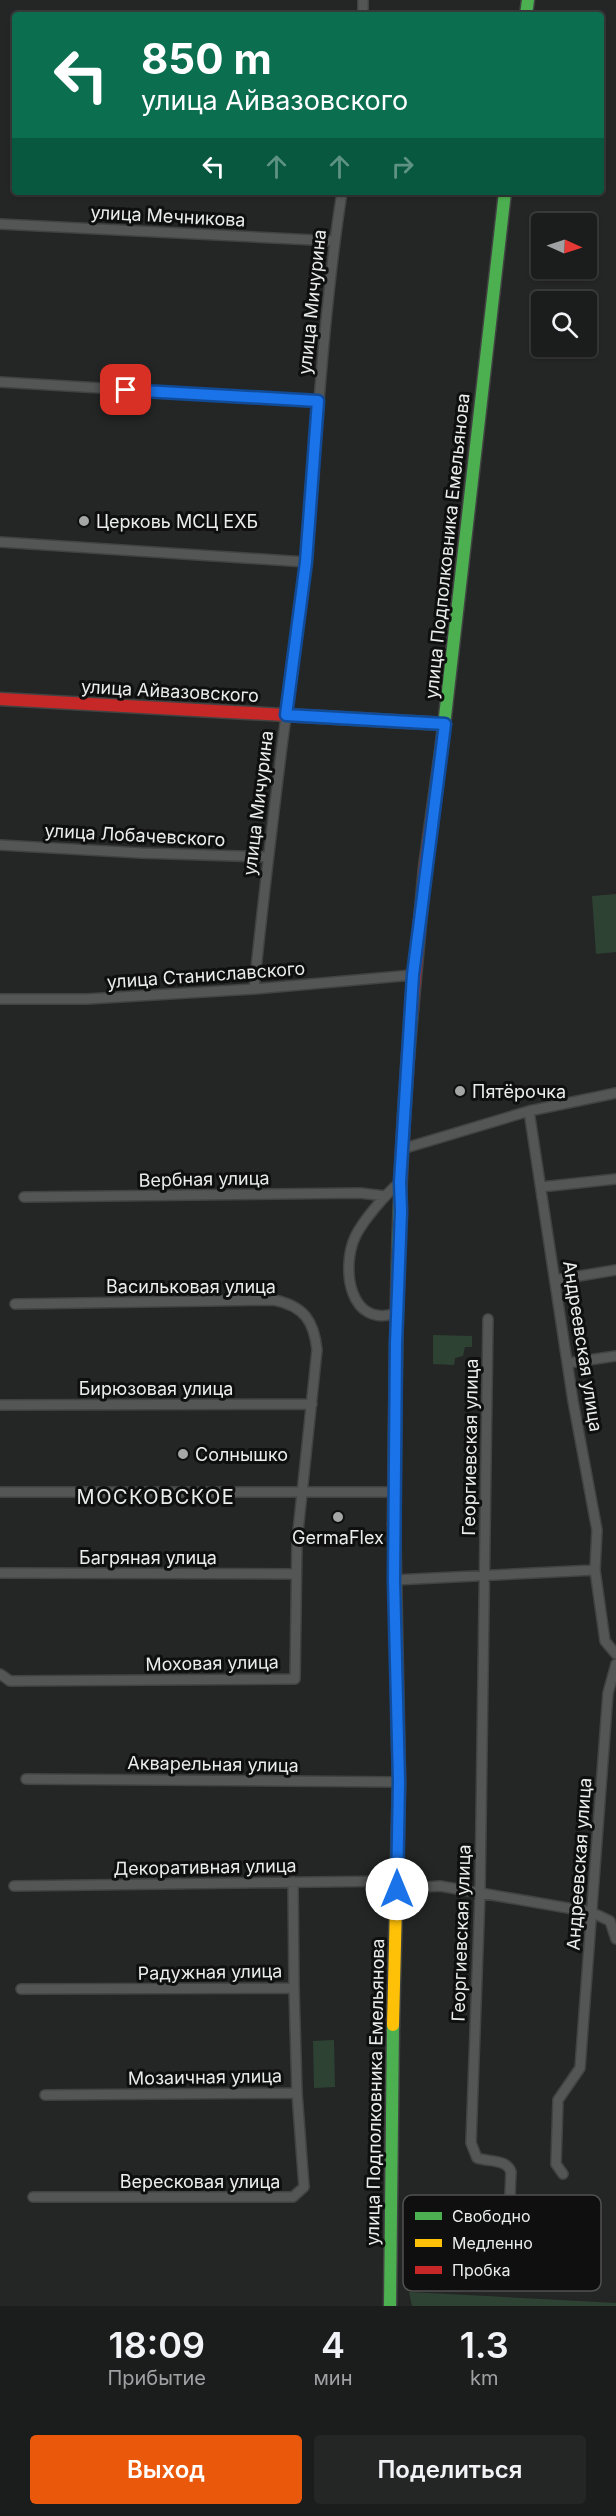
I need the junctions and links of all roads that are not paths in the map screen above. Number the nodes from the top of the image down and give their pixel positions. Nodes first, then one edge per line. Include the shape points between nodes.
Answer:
1 (342, 195) edge
2 (505, 195) edge
3 (0, 224) edge
4 (334, 241) junction
5 (0, 382) edge
6 (318, 401) junction
7 (0, 542) edge
8 (306, 562) junction
9 (0, 699) edge
10 (286, 715) junction
11 (445, 724) junction
12 (0, 845) edge
13 (268, 857) junction
14 (413, 975) junction
15 (254, 989) junction
16 (0, 999) edge
17 (616, 1093) edge
18 (529, 1110) junction
19 (402, 1149) junction
20 (616, 1179) edge
21 (400, 1182) junction
22 (541, 1187) junction
23 (385, 1196) junction
24 (24, 1197) dead end
25 (616, 1270) edge
26 (555, 1280) junction
27 (15, 1304) dead end
28 (397, 1313) junction
29 (488, 1319) dead end
30 (616, 1356) edge
31 (568, 1363) junction
32 (312, 1404) junction
33 (0, 1405) edge
34 (0, 1492) edge
35 (300, 1492) junction
36 (395, 1492) junction
37 (595, 1570) junction
38 (0, 1573) edge
39 (296, 1574) junction
40 (485, 1576) junction
41 (394, 1580) junction
42 (616, 1654) edge
43 (616, 1664) edge
44 (0, 1674) edge
45 (26, 1779) dead end
46 (399, 1782) junction
47 (293, 1882) junction
48 (397, 1885) junction
49 (14, 1886) dead end
50 (480, 1893) junction
51 (591, 1912) junction
52 (616, 1939) edge
53 (294, 1988) junction
54 (21, 1989) dead end
55 (297, 2093) junction
56 (45, 2095) dead end
57 (563, 2174) dead end
58 (510, 2195) edge
59 (33, 2197) dead end
60 (390, 2306) edge

1 - 4 street, улица Мичурина
2 - 11 main road, улица Подполковника Емельянова
3 - 4 street, улица Мечникова
4 - 6 street, улица Мичурина
5 - 6 street
6 - 8 street, улица Мичурина
7 - 8 street
8 - 10 street, улица Мичурина
9 - 10 main road, улица Айвазовского
10 - 11 main road, улица Айвазовского
10 - 13 street, улица Мичурина
11 - 14 main road, улица Подполковника Емельянова
12 - 13 street, улица Лобачевского
13 - 15 street, улица Мичурина
14 - 15 street, улица Станиславского
14 - 19 main road, улица Подполковника Емельянова
15 - 16 street, улица Станиславского via 87,999
17 - 18 street
18 - 19 street
18 - 22 street, Андреевская улица
19 - 21 main road, улица Подполковника Емельянова
20 - 22 street
21 - 23 street
21 - 28 main road, улица Подполковника Емельянова
22 - 26 street, Андреевская улица
23 - 24 street, Вербная улица via 360,1193
23 - 28 street via 356,1236 351,1253 352,1297 360,1308 374,1314
25 - 26 street
26 - 31 street, Андреевская улица
27 - 32 street, Васильковая улица via 274,1300 290,1303 315,1330
28 - 36 main road, улица Подполковника Емельянова
29 - 40 street, Георгиевская улица
30 - 31 street
31 - 37 street, Андреевская улица via 597,1530
32 - 33 street, Бирюзовая улица
32 - 35 street, Моховая улица
34 - 35 street
35 - 36 street
35 - 39 street, Моховая улица
36 - 41 main road, улица Подполковника Емельянова
37 - 40 street
37 - 42 street, Андреевская улица via 605,1641
38 - 39 street, Багряная улица
39 - 44 street, Моховая улица via 295,1679 10,1681
40 - 41 street
40 - 50 street, Георгиевская улица
41 - 46 main road, улица Подполковника Емельянова
43 - 51 street, Андреевская улица via 608,1693
45 - 46 street, Акварельная улица
46 - 48 main road, улица Подполковника Емельянова
47 - 48 street, Декоративная улица
47 - 49 street, Декоративная улица
47 - 53 street, Радужная улица
48 - 50 street, Декоративная улица via 440,1886
48 - 60 main road, улица Подполковника Емельянова
50 - 51 street, Декоративная улица
50 - 58 street, Георгиевская улица via 471,2143 477,2158 509,2166
51 - 52 street via 610,1921
51 - 57 street, Андреевская улица via 580,2068 558,2100 556,2164
53 - 54 street, Радужная улица
53 - 55 street, Мозаичная улица
55 - 56 street, Мозаичная улица
55 - 59 street, Вересковая улица via 304,2187 293,2197

